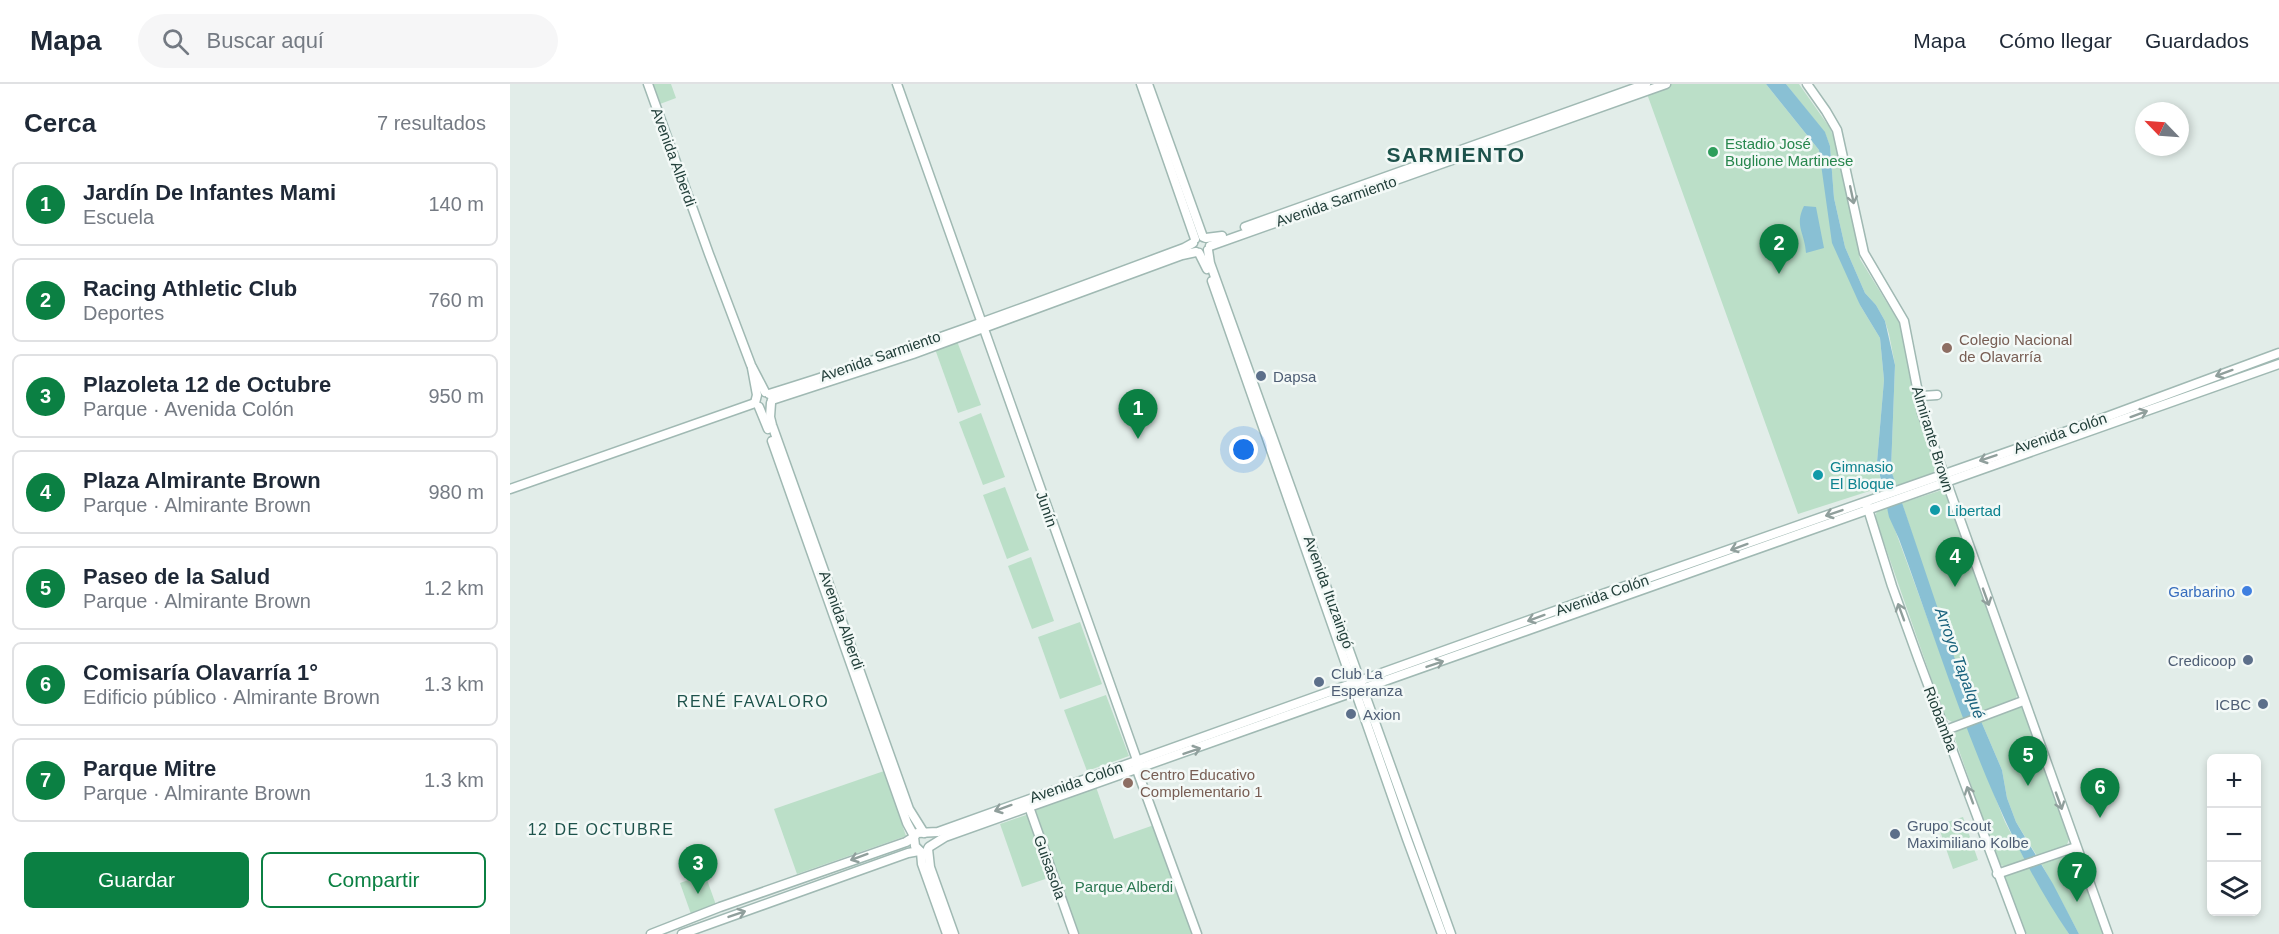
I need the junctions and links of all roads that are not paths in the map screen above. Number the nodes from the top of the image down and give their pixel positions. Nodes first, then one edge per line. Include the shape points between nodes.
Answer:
1 (648, 84) edge
2 (897, 84) edge
3 (1141, 84) edge
4 (1148, 84) edge
5 (1646, 84) edge
6 (1666, 84) edge
7 (1807, 84) edge
8 (1201, 245) junction
9 (983, 325) junction
10 (2279, 353) edge
11 (2279, 364) edge
12 (1914, 377) junction
13 (764, 399) junction
14 (1926, 421) junction
15 (1944, 479) junction
16 (510, 489) edge
17 (1871, 505) junction
18 (1358, 686) junction
19 (2024, 701) junction
20 (1946, 730) junction
21 (1137, 765) junction
22 (1027, 803) junction
23 (925, 833) junction
24 (914, 836) junction
25 (2076, 847) junction
26 (924, 850) junction
27 (1997, 874) junction
28 (2020, 932) edge
29 (651, 934) edge
30 (682, 934) edge
31 (947, 934) edge
32 (954, 934) edge
33 (1074, 934) edge
34 (1197, 934) edge
35 (1442, 934) edge
36 (1451, 934) edge
37 (2108, 934) edge

1 - 13 main road, Avenida Alberdi
2 - 9 main road, Junín
3 - 8 main road, Avenida Ituzaingó
4 - 8 main road, Avenida Ituzaingó
5 - 8 main road, Avenida Sarmiento
6 - 8 main road, Avenida Sarmiento
7 -> 12 main road, Almirante Brown via 1837,130 1866,258 1904,321
8 - 9 main road, Avenida Sarmiento
8 - 18 main road, Avenida Ituzaingó via 1235,328
9 - 13 main road, Avenida Sarmiento via 913,354
9 - 21 main road, Junín
10 -> 15 main road, Avenida Colón
15 -> 11 main road, Avenida Colón
12 - 14 main road, Almirante Brown
12 - 14 main road via 1922,396 1937,395 1924,404
13 - 16 main road, Avenida Sarmiento
13 - 23 main road, Avenida Alberdi via 909,810
13 - 24 main road, Avenida Alberdi
14 - 15 main road, Almirante Brown
15 - 17 main road, Avenida Colón
15 -> 19 main road, Almirante Brown
17 - 18 main road, Avenida Colón via 1577,603
20 -> 17 main road, Riobamba via 1895,594
18 - 21 main road, Avenida Colón
18 - 35 main road, Avenida Ituzaingó
18 - 36 main road, Avenida Ituzaingó
19 - 20 main road
19 -> 25 main road, Almirante Brown
27 -> 20 main road, Riobamba
21 - 22 main road, Avenida Colón
21 - 34 main road, Junín
22 -> 23 main road, Avenida Colón
22 - 26 main road, Avenida Colón via 945,837
22 - 33 main road, Guisasola
23 - 24 main road, Avenida Colón
23 - 26 main road, Avenida Alberdi
24 - 26 main road, Avenida Alberdi via 915,846
24 -> 29 main road
25 - 27 main road
25 - 37 main road, Almirante Brown
30 -> 26 main road, Avenida Colón
26 - 31 main road via 922,864
26 - 32 main road
27 - 28 main road, Riobamba

